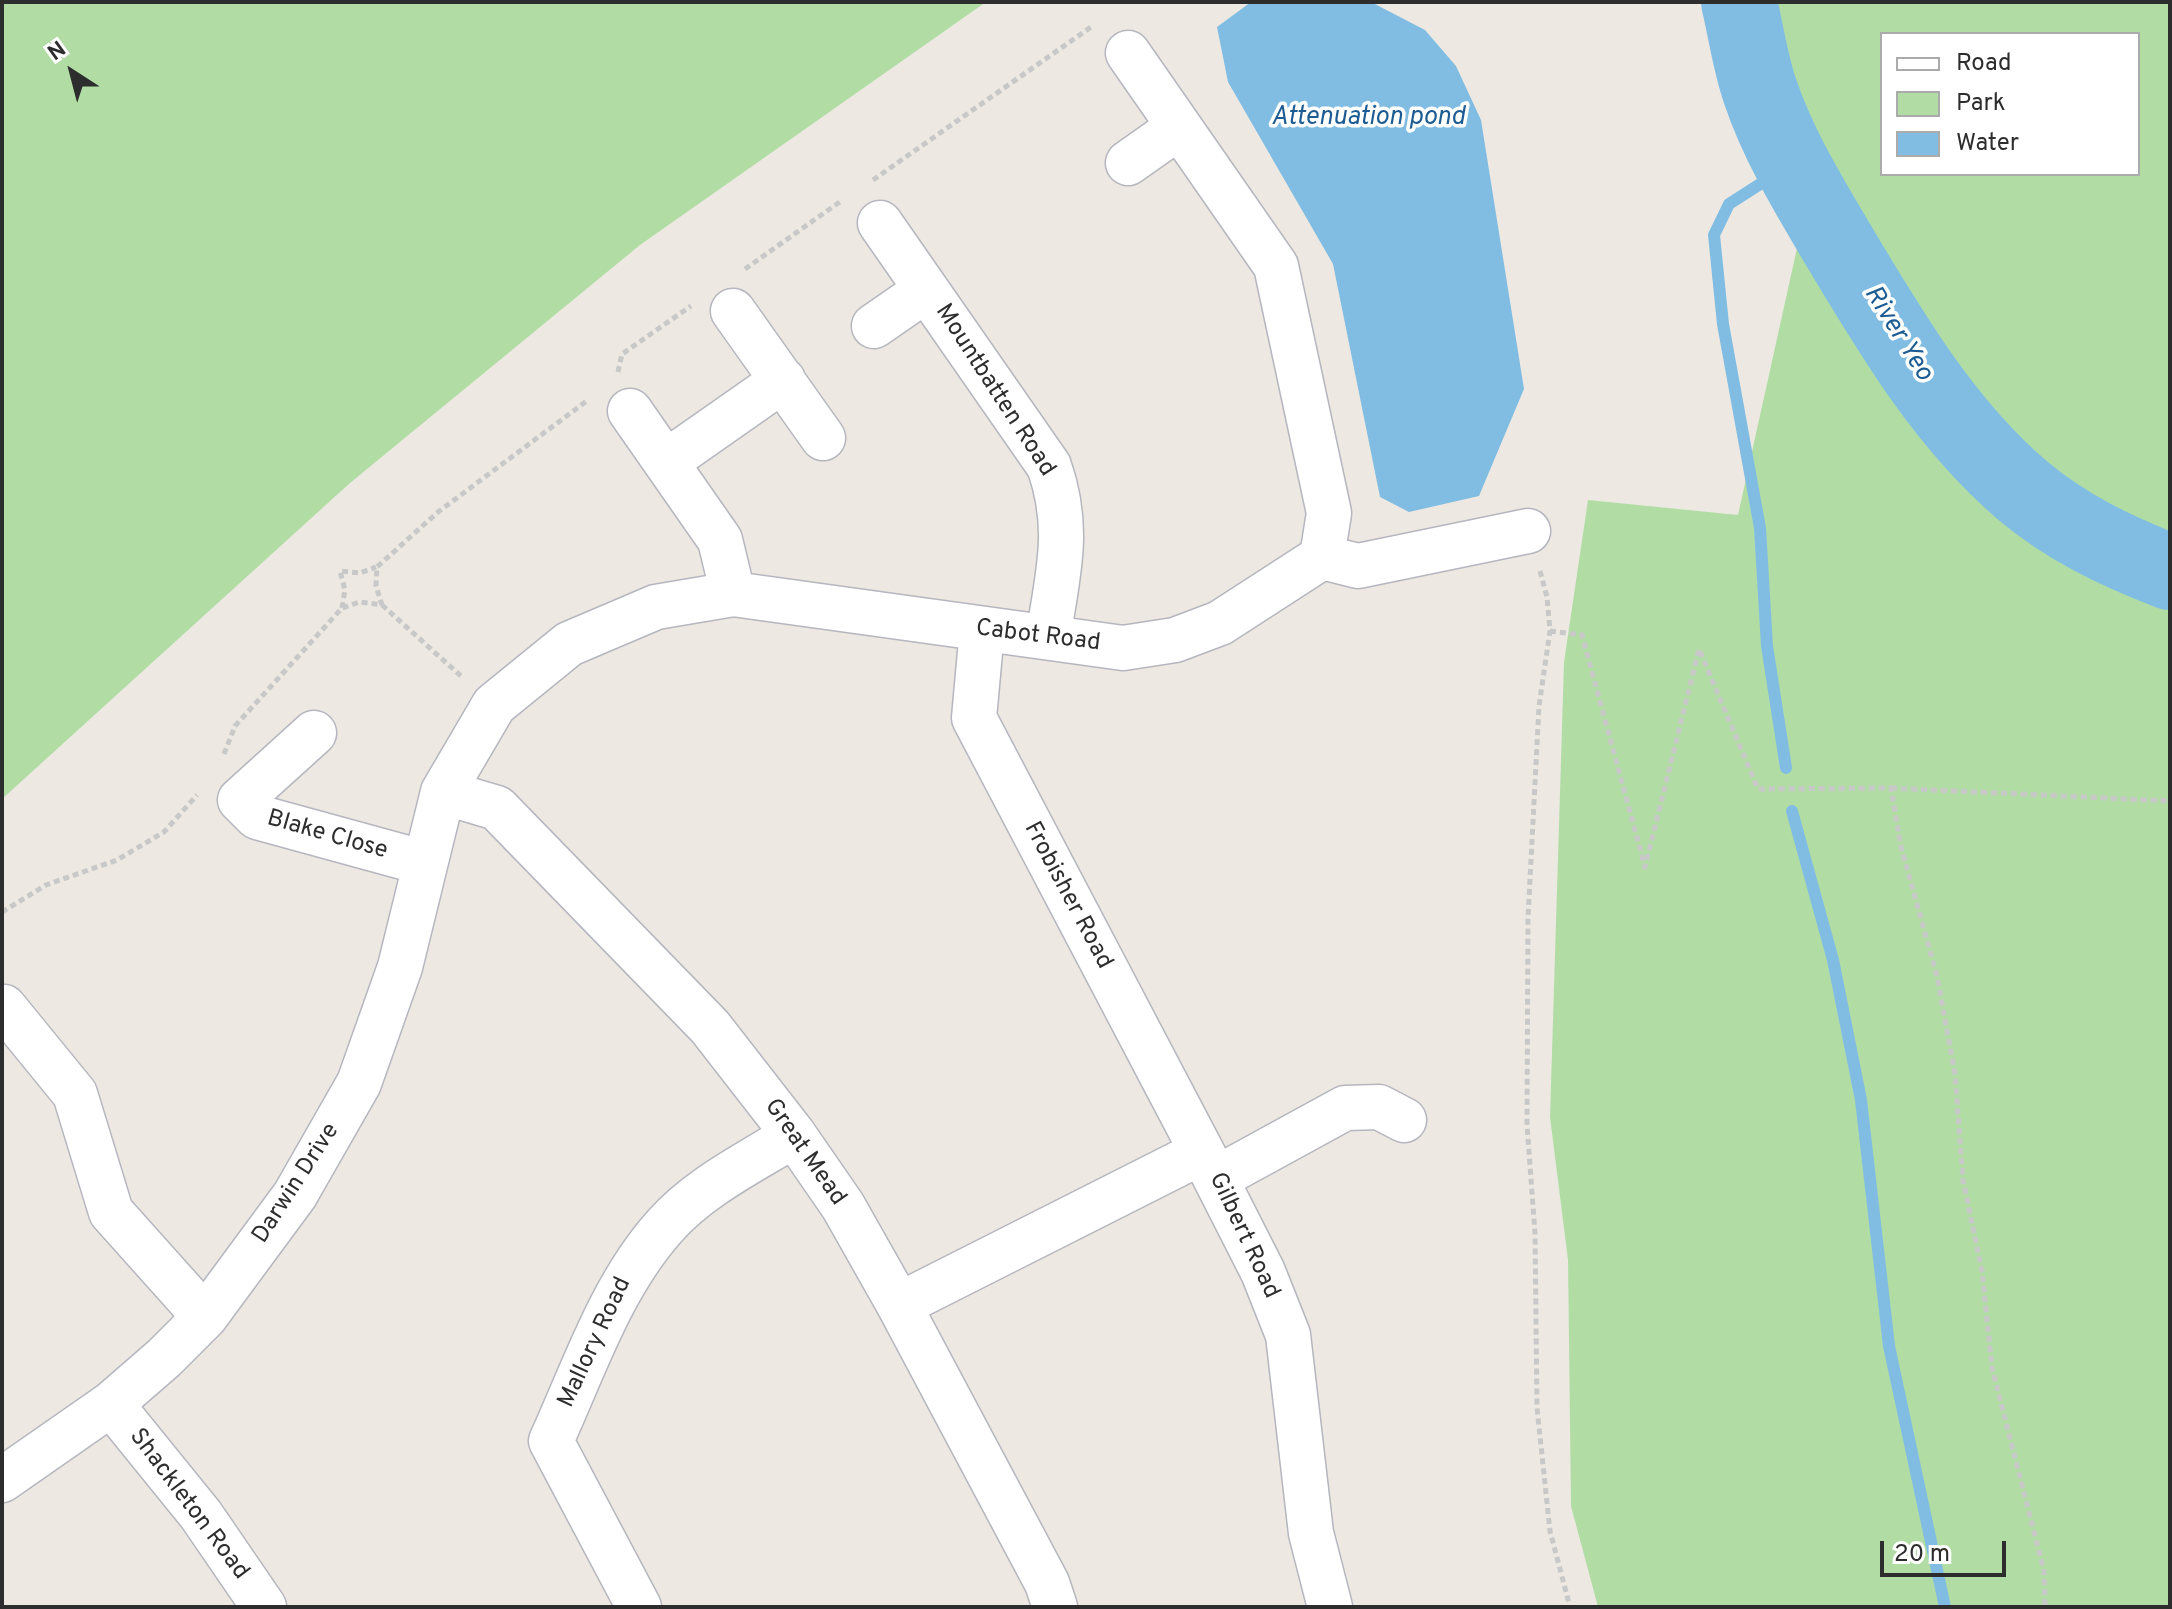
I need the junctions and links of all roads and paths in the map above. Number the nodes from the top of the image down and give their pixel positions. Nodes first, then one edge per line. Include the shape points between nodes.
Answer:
1 (1128, 53) joint
2 (1179, 127) junction
3 (1128, 163) dead end
4 (843, 200) dead end
5 (874, 203) joint
6 (926, 290) junction
7 (724, 294) junction
8 (874, 326) dead end
9 (783, 380) junction
10 (613, 396) junction
11 (823, 438) dead end
12 (666, 462) junction
13 (1528, 531) joint
14 (1322, 557) junction
15 (377, 567) junction
16 (733, 594) junction
17 (382, 605) junction
18 (342, 608) junction
19 (982, 630) junction
20 (1550, 631) junction
21 (1048, 637) junction
22 (494, 705) junction
23 (314, 733) dead end
24 (221, 761) dead end
25 (206, 785) dead end
26 (1891, 788) junction
27 (443, 792) junction
28 (2170, 801) edge
29 (425, 863) junction
30 (2, 912) edge
31 (4, 1007) edge
32 (1404, 1120) dead end
33 (794, 1135) junction
34 (1210, 1165) junction
35 (899, 1305) junction
36 (205, 1317) junction
37 (111, 1404) junction
38 (2, 1479) edge
39 (264, 1607) edge
40 (639, 1607) edge
41 (1055, 1607) edge
42 (1330, 1607) edge
43 (1570, 1607) edge
44 (2045, 1607) edge

1 - 2 street
1 - 5 path via 1102,19
2 - 3 street
2 - 14 street via 1276,266 1329,513
4 - 7 path
5 - 6 street, Mountbatten Road
6 - 8 street, Mountbatten Road
6 - 21 street, Mountbatten Road via 1049,466 1061,500 1062,542
7 - 9 street
7 - 10 path via 622,354
9 - 11 street
9 - 12 street
10 - 12 street
10 - 15 path via 438,512
12 - 16 street via 720,540
13 - 14 street via 1358,566
13 - 20 path via 1547,597
14 - 21 street, Cabot Road via 1220,623 1175,640 1123,648
15 - 17 path
15 - 18 path via 360,573 340,571
16 - 19 street, Cabot Road
16 - 22 street, Cabot Road via 656,607 569,644
17 - 18 path via 360,602
17 - 22 path
18 - 24 path via 235,726
19 - 21 street, Cabot Road
19 - 34 street, Frobisher Road via 974,718
20 - 26 path via 1582,635 1645,867 1699,649 1758,789
20 - 43 path via 1539,706 1528,918 1527,1125 1535,1233 1537,1408 1550,1531
22 - 27 street, Cabot Road
23 - 29 street, Blake Close via 240,800 257,817
25 - 30 path via 164,832 117,860 46,885
26 - 28 path
26 - 44 path via 1901,847 1937,976 1955,1074 1963,1180 1982,1271 1992,1368 2044,1571
27 - 29 street, Darwin Drive
27 - 33 street, Great Mead via 497,808 710,1027
29 - 36 street, Darwin Drive via 400,967 359,1083 295,1195
31 - 36 street via 75,1094 111,1212
32 - 34 street via 1379,1107 1345,1108
33 - 35 street, Great Mead via 843,1206
33 - 40 street, Mallory Road via 709,1188 666,1224 630,1270 551,1441
34 - 35 street, Gilbert Road
34 - 42 street, Gilbert Road via 1288,1335 1311,1533
35 - 41 street, Great Mead
36 - 37 street, Darwin Drive
37 - 38 street, Darwin Drive
37 - 39 street, Shackleton Road via 201,1515

